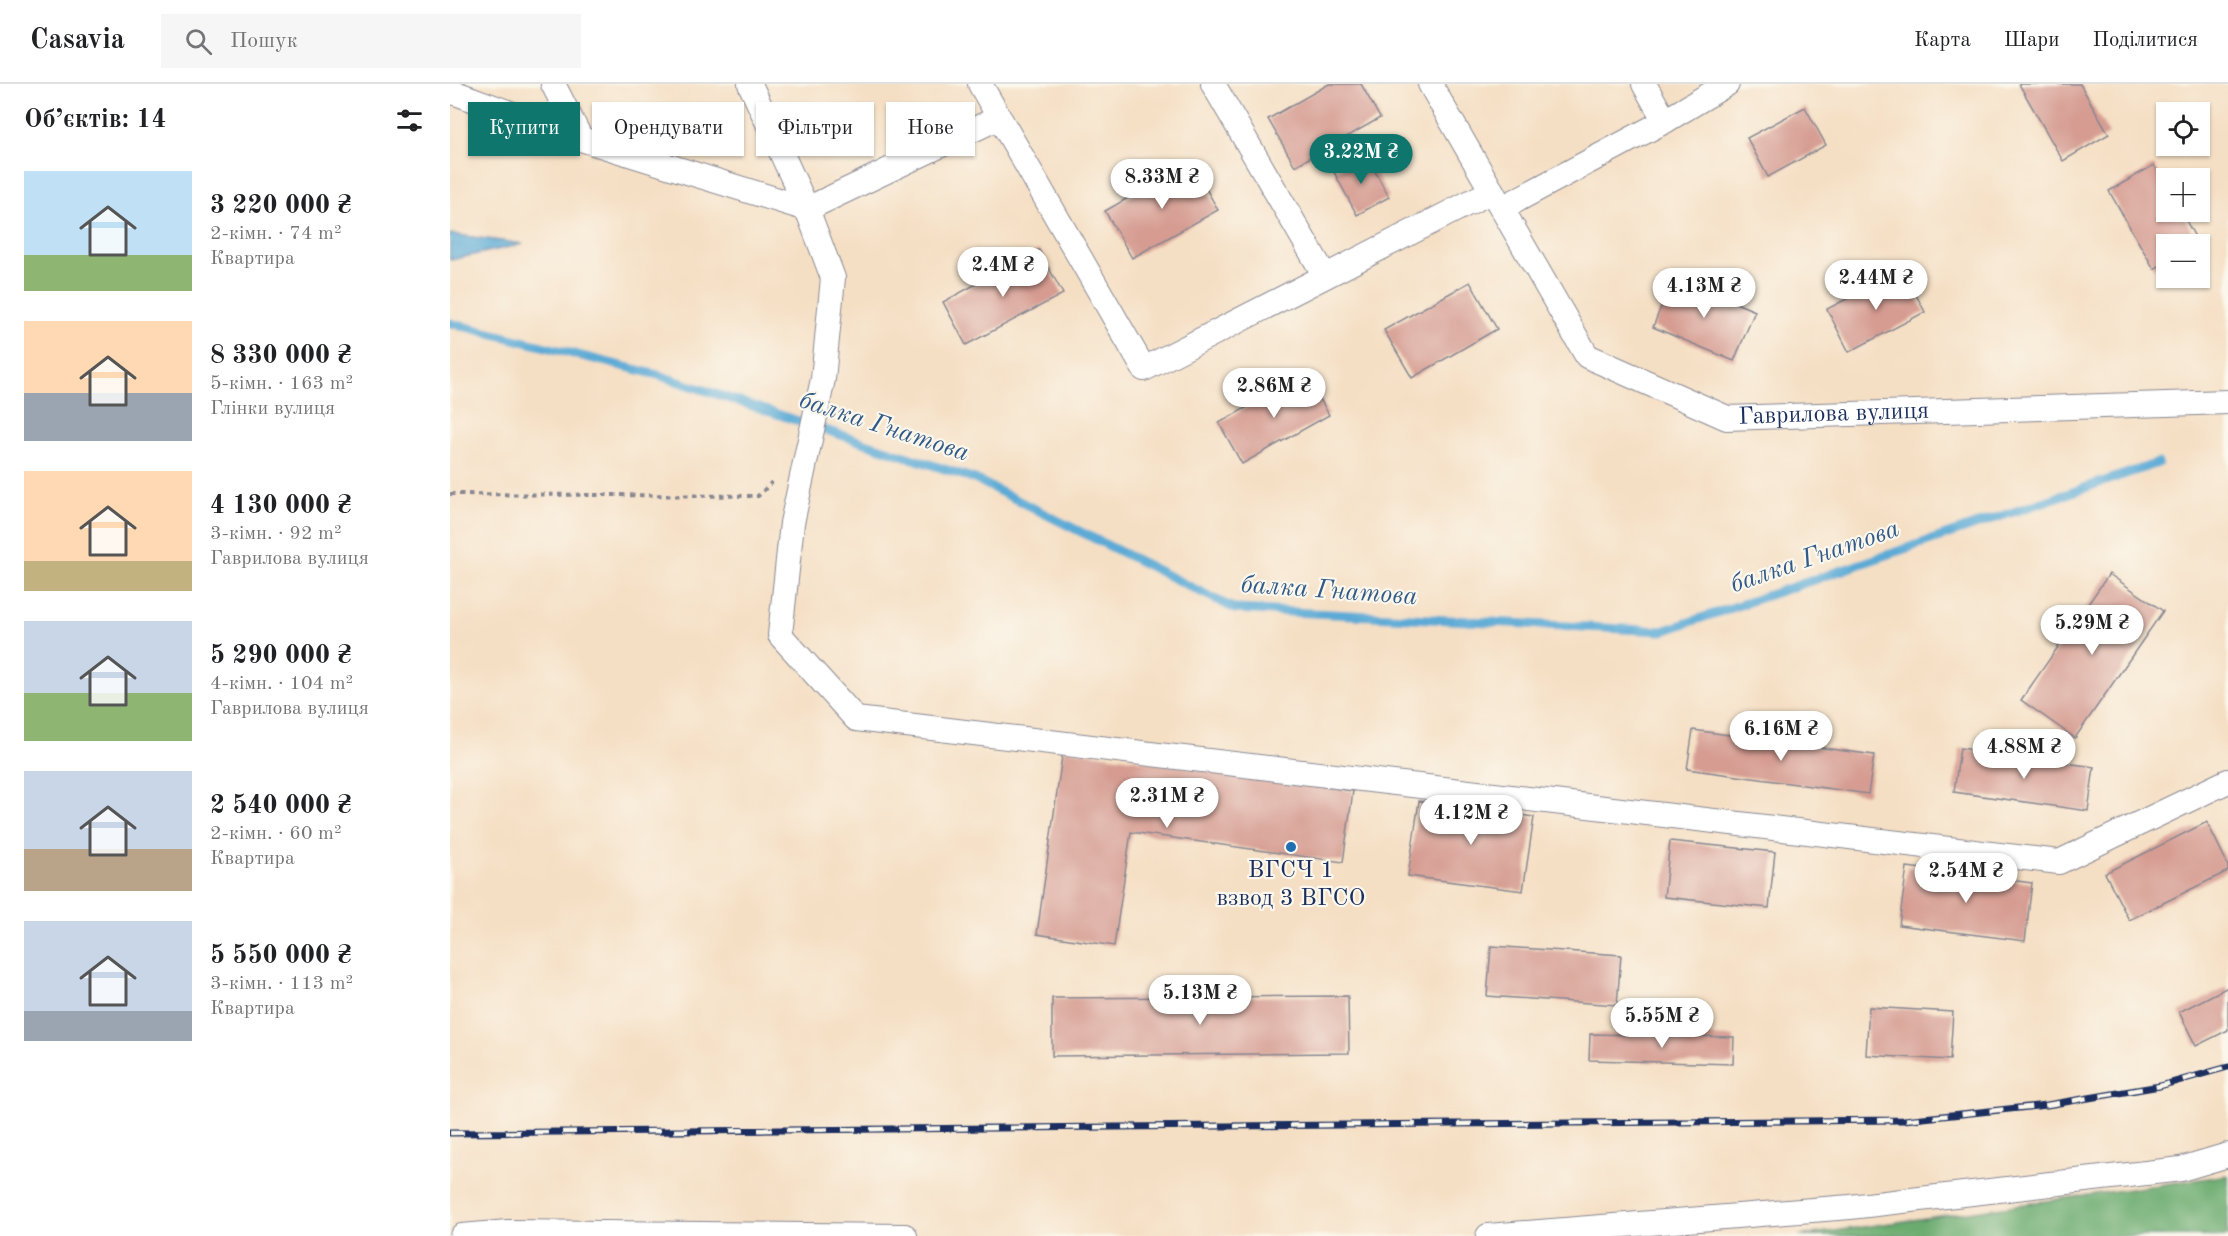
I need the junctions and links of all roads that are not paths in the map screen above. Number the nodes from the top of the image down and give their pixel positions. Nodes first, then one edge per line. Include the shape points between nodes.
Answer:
1 (553, 84) edge
2 (750, 84) edge
3 (980, 84) edge
4 (1213, 84) edge
5 (1430, 84) edge
6 (1644, 84) edge
7 (1727, 84) edge
8 (450, 91) edge
9 (998, 118) junction
10 (1665, 121) junction
11 (582, 139) junction
12 (1497, 200) junction
13 (807, 209) junction
14 (1326, 276) junction
15 (2228, 402) edge
16 (2228, 781) edge
17 (2228, 1155) edge
18 (462, 1236) edge
19 (905, 1236) edge
20 (1488, 1236) edge

1 - 11 street
2 - 13 street
3 - 9 street
4 - 14 street
5 - 12 street, Гаврилова вулиця
6 - 10 street
7 - 10 street
8 - 11 street
9 - 13 street
9 - 14 street via 1144,369
10 - 12 street
11 - 13 street
12 - 14 street
12 - 15 street, Гаврилова вулиця via 1587,356 1727,418
13 - 16 street via 833,278 823,379 792,523 780,635 856,719 2059,862
17 - 20 street via 2181,1169 1850,1207
18 - 19 street via 508,1232

